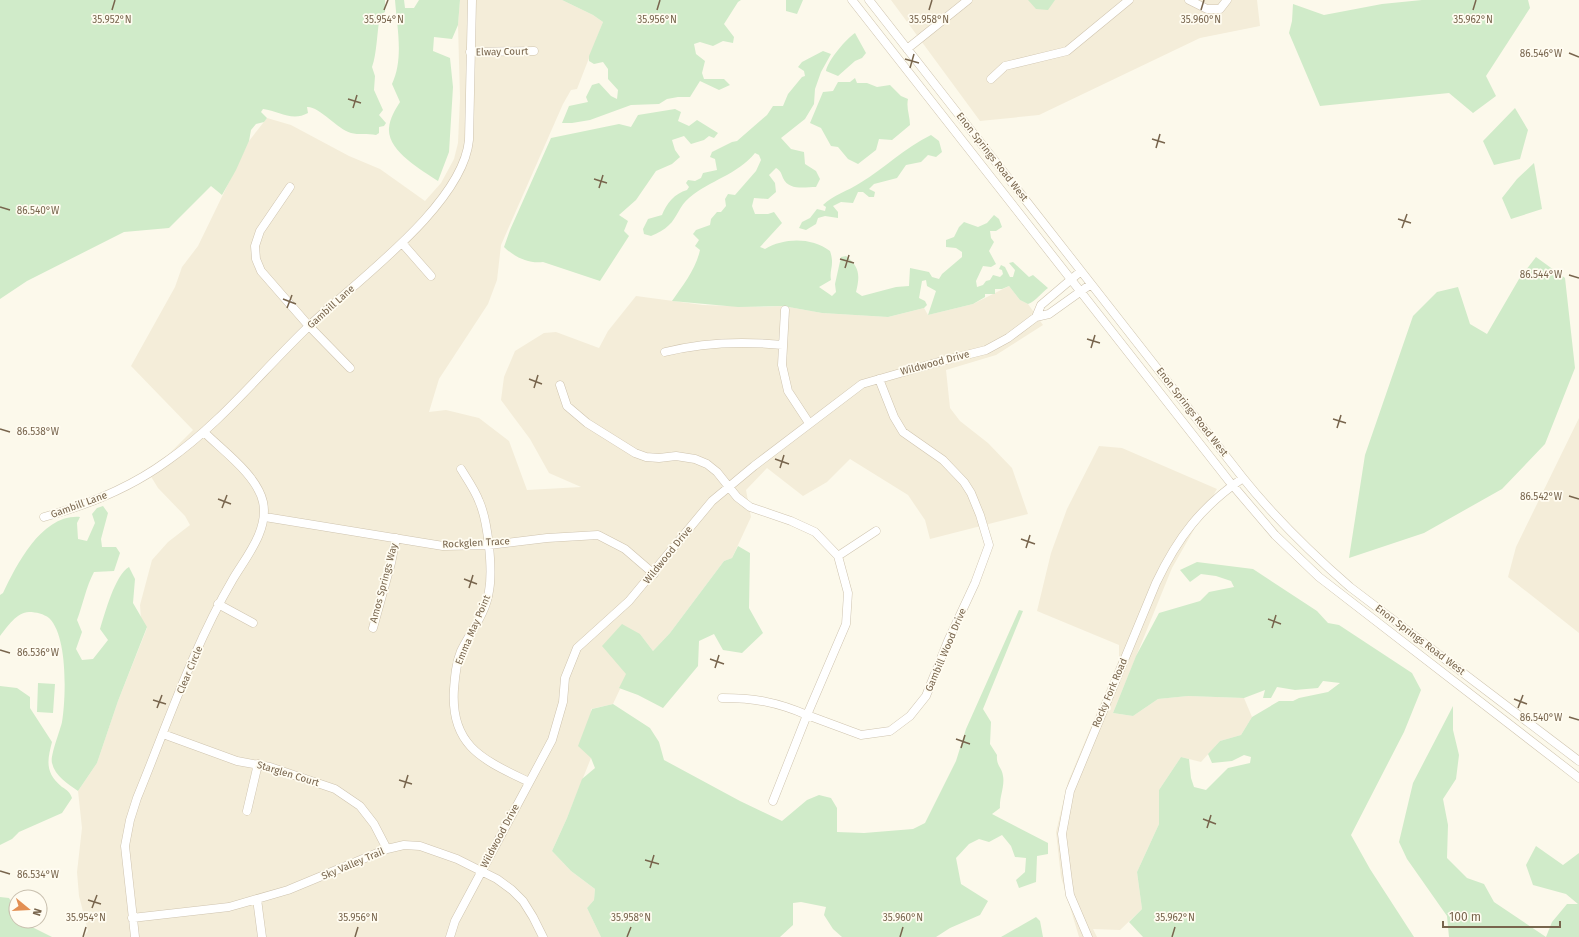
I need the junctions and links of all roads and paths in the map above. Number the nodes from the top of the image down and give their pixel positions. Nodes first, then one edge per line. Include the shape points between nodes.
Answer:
1 (472, 0) edge
2 (852, 0) edge
3 (869, 0) edge
4 (968, 0) edge
5 (1129, 0) edge
6 (1189, 0) edge
7 (1227, 0) edge
8 (907, 49) junction
9 (534, 51) dead end
10 (470, 52) junction
11 (991, 79) dead end
12 (290, 187) dead end
13 (402, 243) junction
14 (1081, 271) junction
15 (431, 276) dead end
16 (1071, 279) junction
17 (1091, 284) junction
18 (1080, 291) junction
19 (785, 310) dead end
20 (1036, 317) junction
21 (309, 326) junction
22 (783, 345) junction
23 (665, 352) dead end
24 (350, 368) dead end
25 (879, 379) junction
26 (560, 385) dead end
27 (810, 423) junction
28 (204, 432) junction
29 (461, 469) dead end
30 (1243, 478) junction
31 (1232, 486) junction
32 (728, 487) junction
33 (44, 517) dead end
34 (265, 517) junction
35 (876, 531) dead end
36 (396, 538) junction
37 (489, 544) junction
38 (838, 556) junction
39 (654, 574) junction
40 (218, 604) junction
41 (253, 623) dead end
42 (373, 628) dead end
43 (722, 698) dead end
44 (807, 715) junction
45 (163, 734) junction
46 (1579, 761) edge
47 (258, 764) junction
48 (1578, 776) edge
49 (529, 782) junction
50 (773, 801) dead end
51 (247, 811) dead end
52 (386, 849) junction
53 (482, 872) junction
54 (257, 899) junction
55 (132, 918) junction
56 (135, 937) edge
57 (262, 937) edge
58 (450, 937) edge
59 (543, 937) edge
60 (1088, 937) edge

1 - 10 street, Gambill Lane
2 - 16 street, Enon Springs Road West
3 - 8 street, Enon Springs Road West
4 - 8 street
5 - 11 street via 1067,50 1005,66
6 - 7 street via 1207,9 1220,9
8 - 14 street, Enon Springs Road West
9 - 10 street, Elway Court
10 - 13 street, Gambill Lane via 469,142 464,162 452,185
12 - 21 street via 260,231 254,246 261,271
13 - 15 street
13 - 21 street, Gambill Lane
14 - 16 street, Wildwood Drive
14 - 17 street, Enon Springs Road West
16 - 18 street, Enon Springs Road West
16 - 20 street, Wildwood Drive via 1041,305
17 - 18 street, Wildwood Drive
17 - 30 street, Enon Springs Road West
18 - 20 street, Wildwood Drive via 1049,314
18 - 31 street, Enon Springs Road West
19 - 22 street
20 - 25 street, Wildwood Drive via 1008,338 986,350
21 - 24 street
21 - 28 street, Gambill Lane
22 - 23 street via 726,342
22 - 27 street via 782,365 788,391
25 - 27 street, Wildwood Drive via 852,390
25 - 44 street, Gambill Wood Drive via 894,417 903,432 943,460 968,487 976,503 989,545 926,696 910,716 890,731 861,735
26 - 32 street via 568,406 587,424 646,457 676,456 707,464
27 - 32 street, Wildwood Drive
28 - 33 street, Gambill Lane via 169,460 120,490
28 - 34 street, Clear Circle via 248,475 258,489
29 - 37 street, Emma May Point via 480,501
30 - 31 street, Rocky Fork Road
30 - 46 street, Enon Springs Road West via 1287,529 1335,573
31 - 48 street, Enon Springs Road West via 1275,535 1319,577
31 - 60 street, Rocky Fork Road via 1190,525 1172,551 1156,583 1070,791 1062,834 1070,895
32 - 38 street via 737,498 750,507 815,532
32 - 39 street, Wildwood Drive via 697,518
34 - 36 street, Rockglen Trace
34 - 40 street, Clear Circle via 260,535
35 - 38 street
36 - 37 street, Rockglen Trace via 443,546
36 - 42 street, Amos Springs Way
37 - 39 street, Rockglen Trace via 598,535 625,549
37 - 49 street, Emma May Point via 491,579 487,600 460,653 455,672 453,701 456,724 467,743 478,754 493,765
38 - 44 street via 848,593 846,624
39 - 49 street, Wildwood Drive via 628,603 577,648 565,678 563,702 552,740
40 - 41 street
40 - 45 street, Clear Circle
43 - 44 street, Gambill Wood Drive via 746,698 784,705
44 - 50 street
45 - 47 street, Starglen Court via 237,761
45 - 55 street, Clear Circle via 136,801 125,846
47 - 51 street
47 - 52 street, Starglen Court via 335,788 348,796 374,824
49 - 53 street, Wildwood Drive
52 - 53 street, Sky Valley Trail via 404,845 420,846 457,858
52 - 54 street, Sky Valley Trail via 288,890
53 - 58 street, Wildwood Drive via 455,922
53 - 59 street, Sky Valley Trail via 497,879 518,895
54 - 55 street, Sky Valley Trail via 229,907
54 - 57 street
55 - 56 street, Clear Circle

